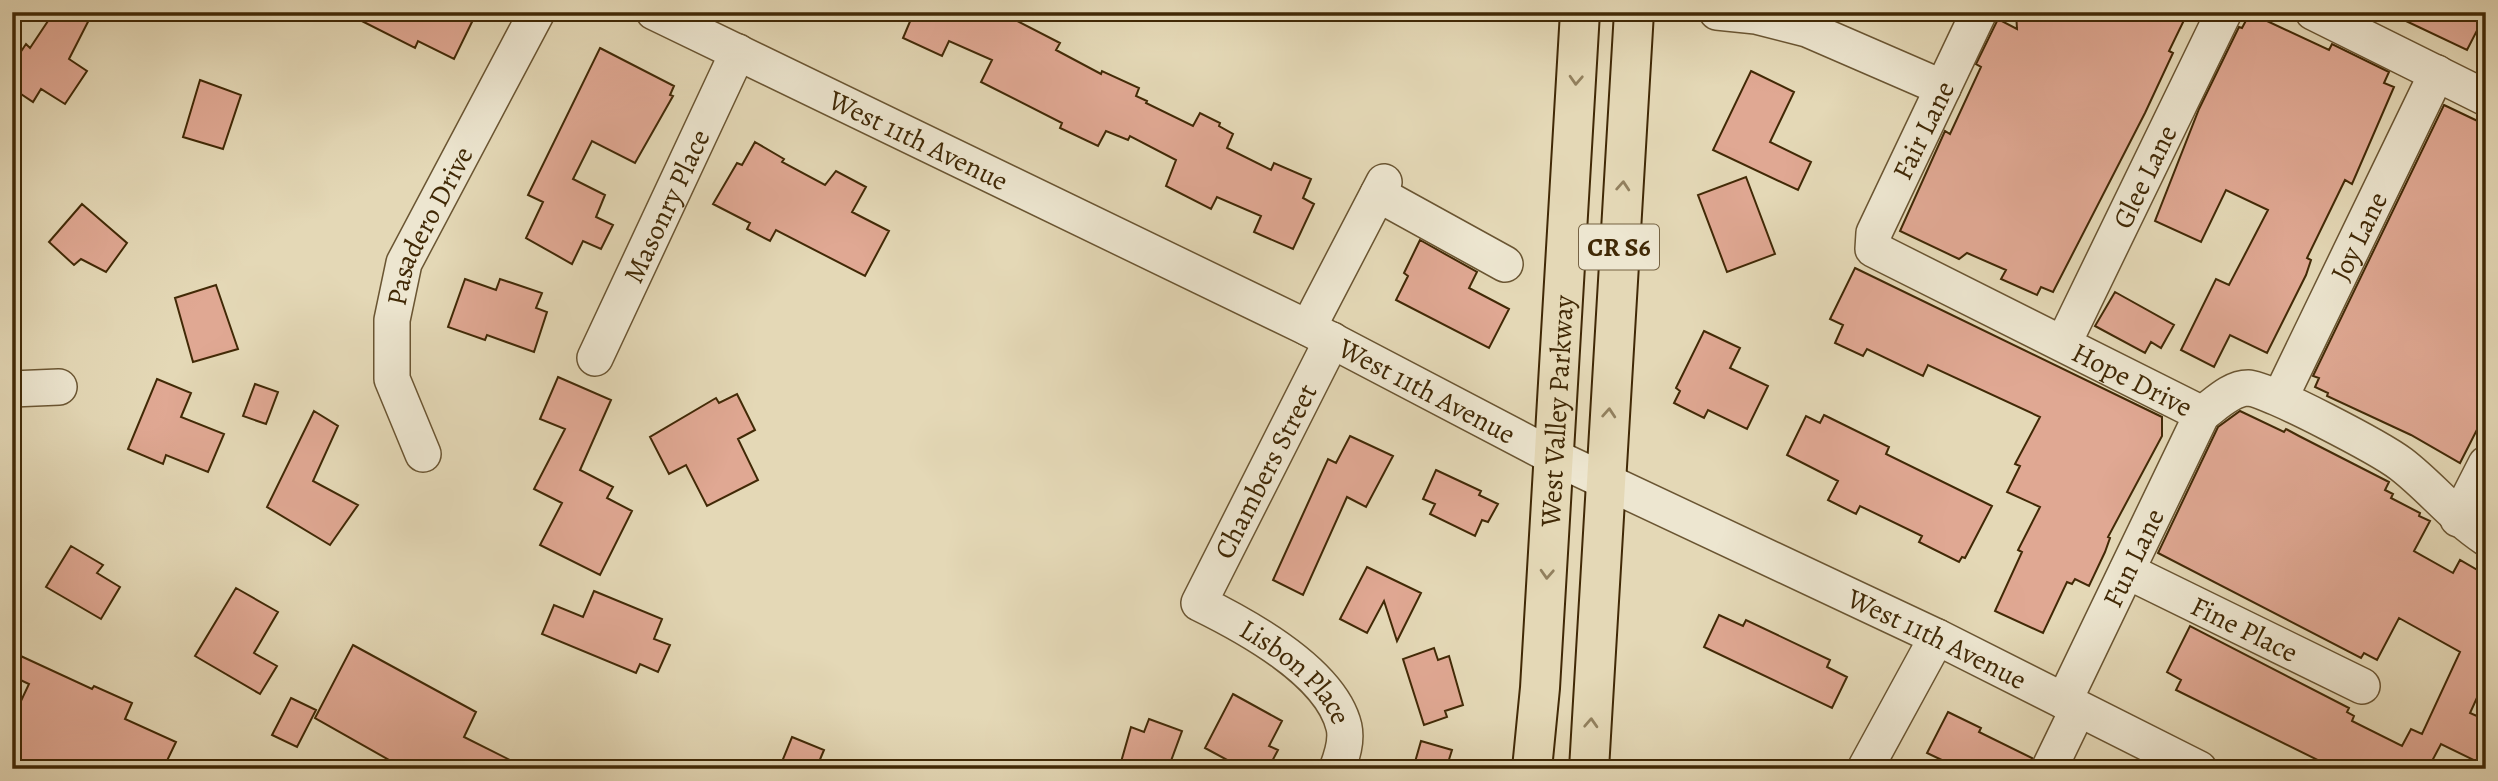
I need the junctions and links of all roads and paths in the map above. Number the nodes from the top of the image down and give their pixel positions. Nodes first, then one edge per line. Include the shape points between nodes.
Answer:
1 (537, 12) edge
2 (654, 12) edge
3 (1580, 12) edge
4 (1634, 12) edge
5 (1717, 12) edge
6 (1979, 12) edge
7 (2224, 12) edge
8 (2313, 12) edge
9 (738, 52) junction
10 (2437, 74) junction
11 (1943, 88) junction
12 (2486, 97) edge
13 (1872, 249) joint
14 (1505, 264) dead end
15 (1320, 334) junction
16 (2064, 342) junction
17 (595, 358) dead end
18 (59, 387) dead end
19 (12, 389) edge
20 (2280, 398) junction
21 (2202, 414) junction
22 (423, 454) dead end
23 (1554, 457) junction
24 (2486, 464) edge
25 (1605, 481) junction
26 (2472, 529) edge
27 (2127, 571) junction
28 (1199, 603) joint
29 (1937, 637) junction
30 (2362, 685) dead end
31 (2071, 705) junction
32 (1337, 769) edge
33 (1532, 769) edge
34 (1589, 769) edge
35 (1865, 769) edge
36 (2049, 769) edge
37 (2199, 769) edge

1 - 22 street, Pasadero Drive via 404,263 392,320 392,379
2 - 9 street, West 11th Avenue
3 -> 23 main road, West Valley Parkway / CR S6
25 -> 4 main road, West Valley Parkway / CR S6
5 - 11 street via 1807,29
6 - 11 street, Fair Lane
7 - 16 street, Glee Lane
8 - 10 street
9 - 15 street, West 11th Avenue
9 - 17 street, Masonry Place
10 - 12 street
10 - 20 street, Joy Lane
11 - 13 street, Fair Lane via 1874,233
13 - 16 street, Hope Drive
14 - 15 street, Chambers Street via 1381,188
15 - 23 street, West 11th Avenue
15 - 28 street, Chambers Street
16 - 21 street, Hope Drive
18 - 19 street
20 - 21 street, Hope Drive via 2250,388 2235,390
20 - 26 street, Hope Drive via 2401,464
21 - 27 street, Fun Lane
23 - 25 street, West 11th Avenue
23 -> 33 main road, West Valley Parkway / CR S6
24 - 26 street
25 - 29 street, West 11th Avenue
34 -> 25 main road, West Valley Parkway / CR S6
27 - 30 street, Fine Place
27 - 31 street, Fun Lane
28 - 32 street, Lisbon Place via 1247,626 1320,682 1344,726 1344,752
29 - 31 street, West 11th Avenue
29 - 35 street
31 - 36 street, Fun Lane
31 - 37 street, West 11th Avenue

